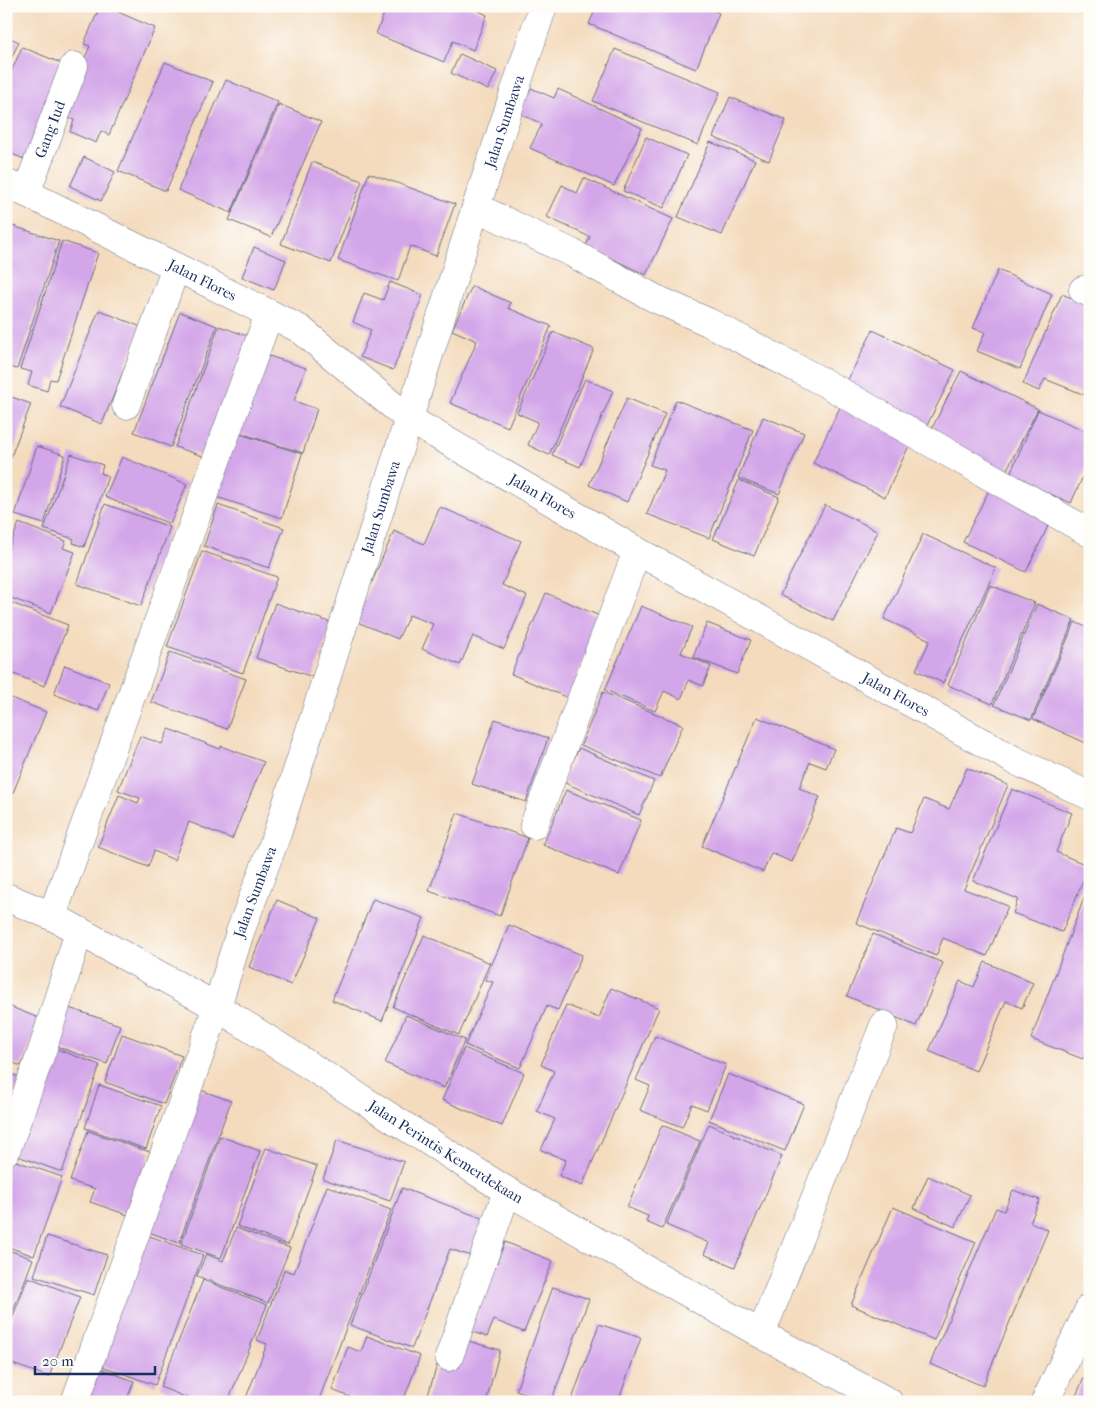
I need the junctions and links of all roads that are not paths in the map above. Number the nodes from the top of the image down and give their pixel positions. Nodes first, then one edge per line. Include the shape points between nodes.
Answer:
1 (543, 6) edge
2 (74, 66) dead end
3 (16, 188) edge
4 (476, 207) junction
5 (176, 266) junction
6 (269, 314) junction
7 (126, 405) dead end
8 (409, 419) junction
9 (1090, 533) edge
10 (637, 551) junction
11 (1090, 796) edge
12 (534, 825) dead end
13 (6, 897) edge
14 (52, 916) junction
15 (79, 930) junction
16 (216, 1007) junction
17 (884, 1025) dead end
18 (6, 1151) edge
19 (507, 1191) junction
20 (1090, 1307) edge
21 (761, 1334) junction
22 (449, 1356) dead end
23 (75, 1402) edge
24 (889, 1402) edge
25 (1045, 1402) edge

1 - 4 street, Jalan Sumbawa
2 - 3 street, Gang Iud
3 - 5 street, Jalan Flores
4 - 8 street, Jalan Sumbawa
4 - 9 street via 825,383
5 - 6 street, Jalan Flores
5 - 7 street
6 - 8 street, Jalan Flores via 300,330
6 - 14 street
8 - 10 street, Jalan Flores
8 - 16 street, Jalan Sumbawa via 280,825
10 - 11 street, Jalan Flores via 1014,760
10 - 12 street
13 - 14 street, Jalan Perintis Kemerdekaan
14 - 15 street, Jalan Perintis Kemerdekaan
15 - 16 street, Jalan Perintis Kemerdekaan
15 - 18 street via 43,1048
16 - 19 street, Jalan Perintis Kemerdekaan
16 - 23 street, Jalan Sumbawa
17 - 21 street
19 - 21 street, Jalan Perintis Kemerdekaan
19 - 22 street
20 - 25 street
21 - 24 street, Jalan Perintis Kemerdekaan

